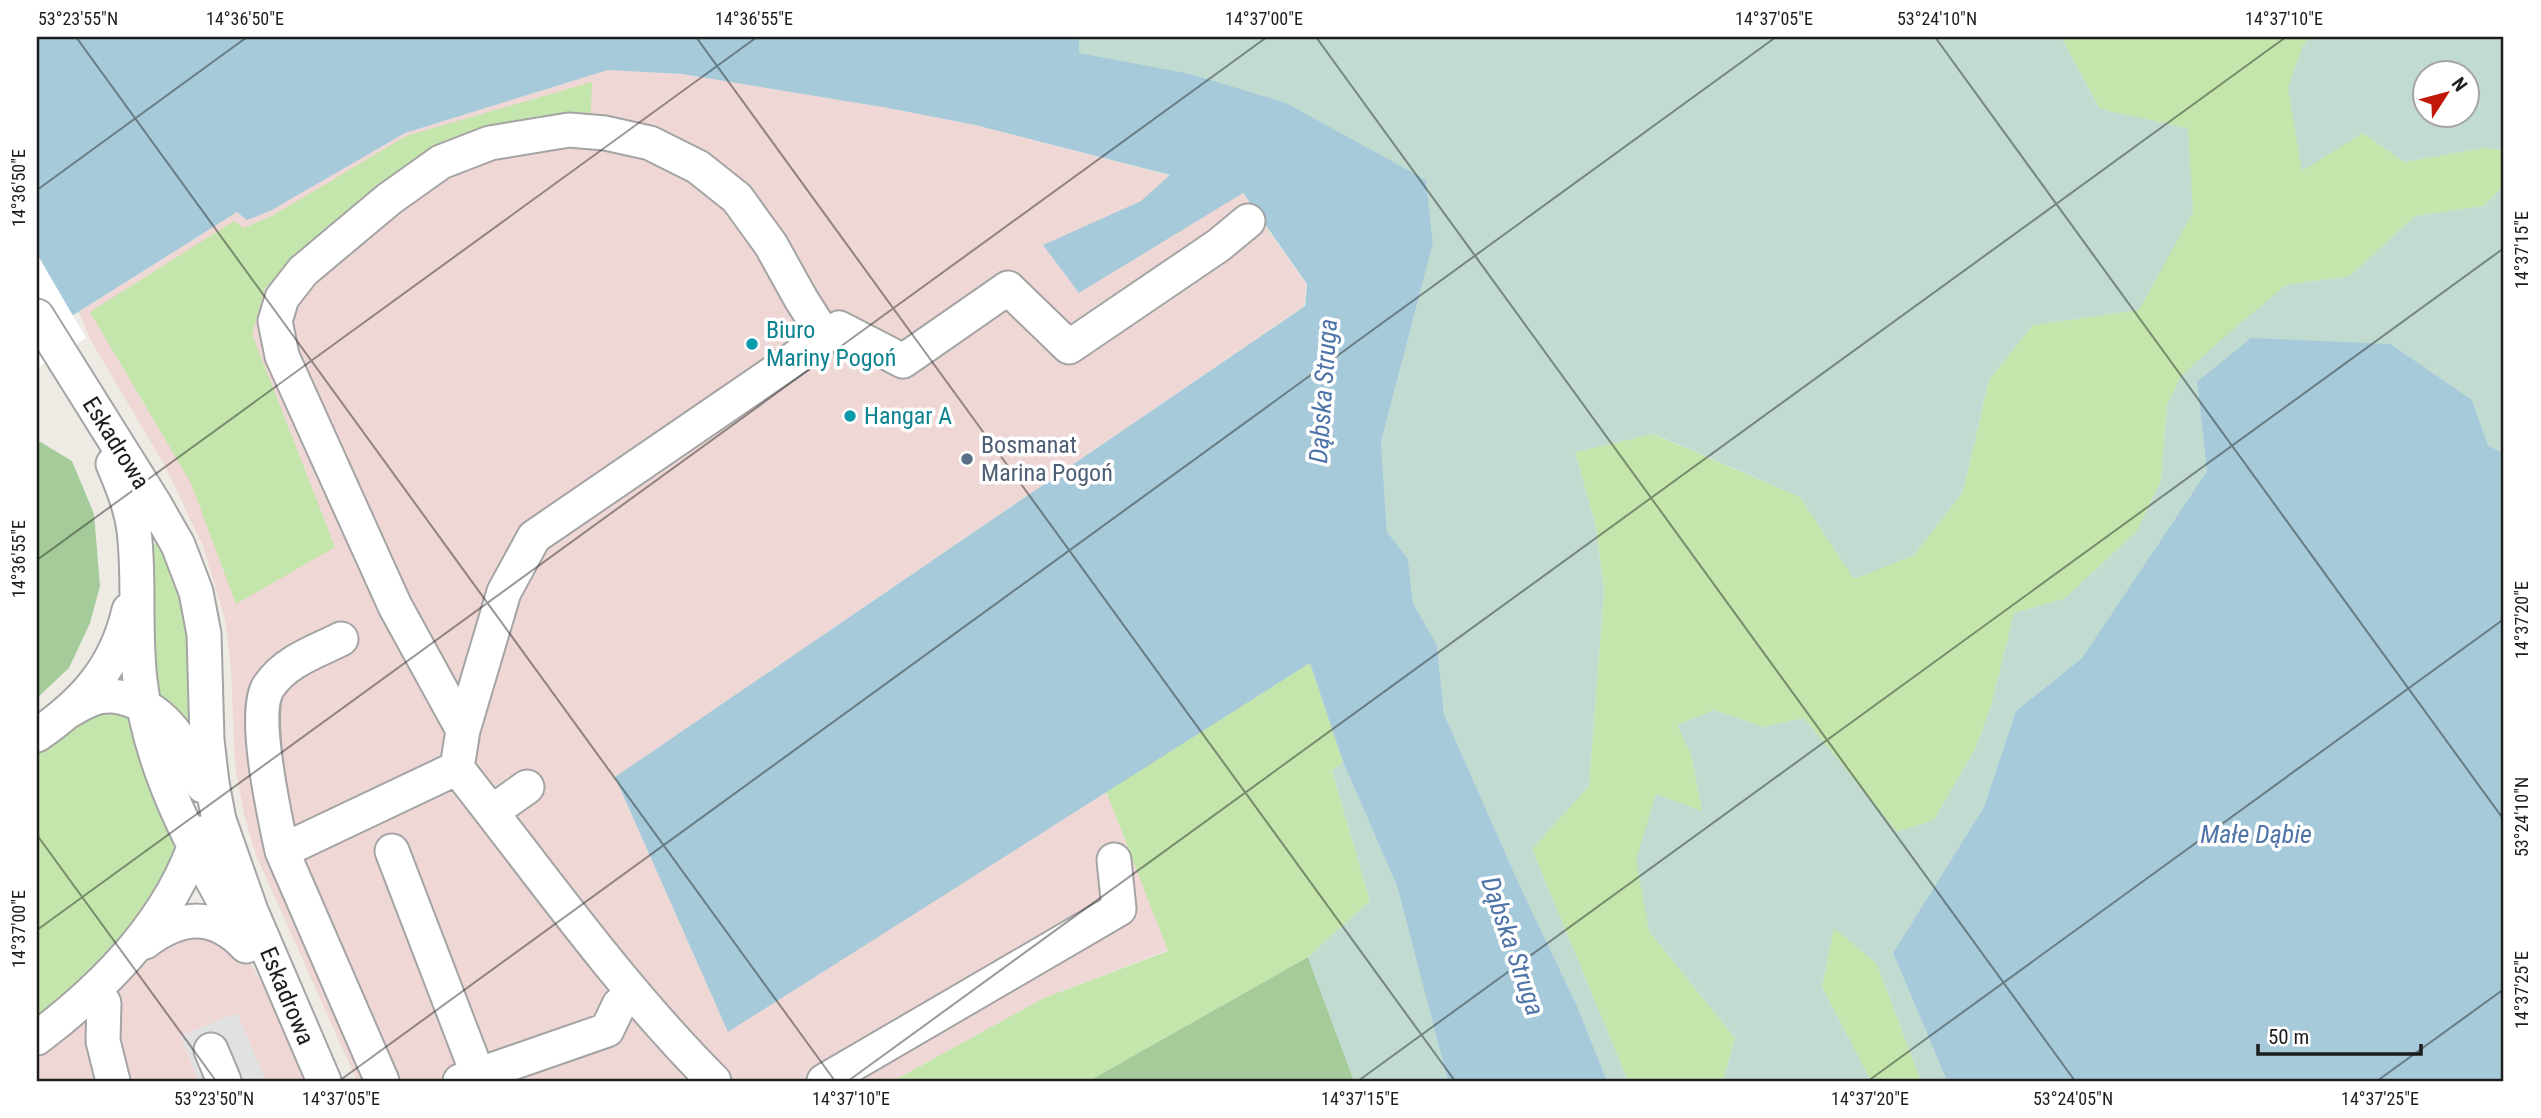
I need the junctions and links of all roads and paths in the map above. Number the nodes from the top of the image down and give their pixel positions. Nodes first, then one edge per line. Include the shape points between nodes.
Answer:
1 (1248, 221) dead end
2 (37, 316) edge
3 (825, 337) junction
4 (58, 353) junction
5 (136, 562) junction
6 (341, 639) dead end
7 (144, 706) junction
8 (69, 711) junction
9 (463, 730) junction
10 (37, 735) edge
11 (209, 755) junction
12 (457, 768) junction
13 (527, 787) dead end
14 (207, 797) junction
15 (492, 812) junction
16 (210, 842) junction
17 (282, 850) junction
18 (392, 851) dead end
19 (1114, 860) dead end
20 (256, 955) junction
21 (127, 957) junction
22 (95, 989) junction
23 (634, 993) junction
24 (37, 1038) edge
25 (211, 1050) dead end
26 (318, 1068) edge
27 (469, 1078) edge
28 (113, 1081) edge
29 (224, 1081) edge
30 (382, 1081) edge
31 (714, 1081) edge
32 (824, 1081) edge

1 - 3 street via 1069,347 1008,288 903,361 839,328
2 - 4 street
3 - 9 street via 534,537 504,592
3 - 9 street via 771,245 737,198 698,167 650,143 604,133 569,130 491,143 441,162 303,271 282,298 275,321 282,356 395,606
4 - 5 street, Eskadrowa via 124,489 134,527
4 - 11 street, Eskadrowa via 178,545 196,592 204,634
5 - 7 street, Eskadrowa
5 - 8 street, Eskadrowa via 125,628 112,659
6 - 17 street via 287,666 267,688 263,722 266,773
7 - 8 street, Eskadrowa via 110,695 95,697
7 - 14 street, Eskadrowa via 172,727 185,745
7 - 16 street, Eskadrowa via 166,787
8 - 10 street, Eskadrowa
9 - 12 street
11 - 14 street, Eskadrowa
11 - 16 street, Eskadrowa
12 - 15 street
12 - 17 street
13 - 15 street
14 - 16 street, Eskadrowa
15 - 23 street
16 - 20 street, Eskadrowa
16 - 21 street, Eskadrowa
16 - 26 street, Eskadrowa via 251,911
17 - 30 street
18 - 27 street
19 - 32 street via 1119,909
20 - 21 street, Eskadrowa via 231,932 194,921 175,924
20 - 26 street, Eskadrowa
21 - 22 street, Eskadrowa
22 - 24 street, Eskadrowa
22 - 28 street via 104,1003 103,1041
23 - 27 street via 620,1005 607,1030
23 - 31 street
25 - 29 street

